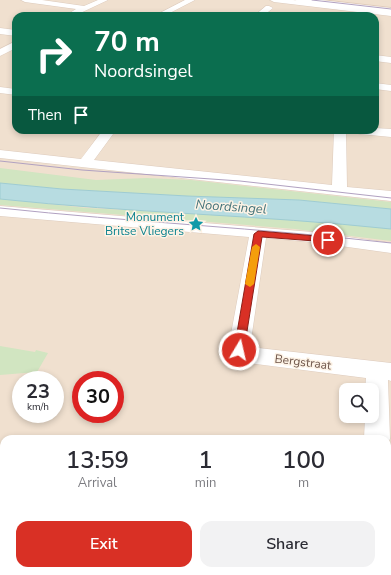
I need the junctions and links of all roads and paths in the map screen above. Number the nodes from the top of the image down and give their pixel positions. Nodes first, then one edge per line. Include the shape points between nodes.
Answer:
1 (25, 0) edge
2 (104, 0) edge
3 (191, 0) edge
4 (274, 0) edge
5 (299, 0) edge
6 (343, 0) edge
7 (391, 6) edge
8 (84, 8) junction
9 (269, 8) dead end
10 (391, 11) edge
11 (76, 12) edge
12 (166, 12) edge
13 (264, 12) edge
14 (374, 12) edge
15 (379, 13) edge
16 (391, 14) edge
17 (0, 31) edge
18 (12, 32) edge
19 (0, 42) edge
20 (12, 44) edge
21 (12, 46) edge
22 (0, 53) edge
23 (379, 58) edge
24 (391, 60) edge
25 (379, 86) edge
26 (391, 88) edge
27 (0, 90) edge
28 (12, 92) edge
29 (379, 132) edge
30 (391, 133) edge
31 (107, 134) edge
32 (340, 134) edge
33 (0, 154) edge
34 (86, 162) junction
35 (339, 190) junction
36 (391, 196) edge
37 (0, 212) edge
38 (258, 234) junction
39 (391, 248) edge
40 (384, 372) edge
41 (378, 435) edge

1 - 8 street
2 - 8 street
3 - 12 street
4 - 14 street
5 - 10 main road
6 - 7 main road
8 - 11 street
9 - 13 street
15 - 16 street
17 - 18 street
19 - 20 street
21 - 22 street
23 - 24 street
25 - 26 street
27 - 28 street
29 - 30 street
31 - 34 street
32 - 35 street
33 - 34 street
34 - 35 street
35 - 36 street
37 - 38 street
38 - 39 street
38 - 40 street, Bergstraat via 239,350 241,354
40 - 41 street

